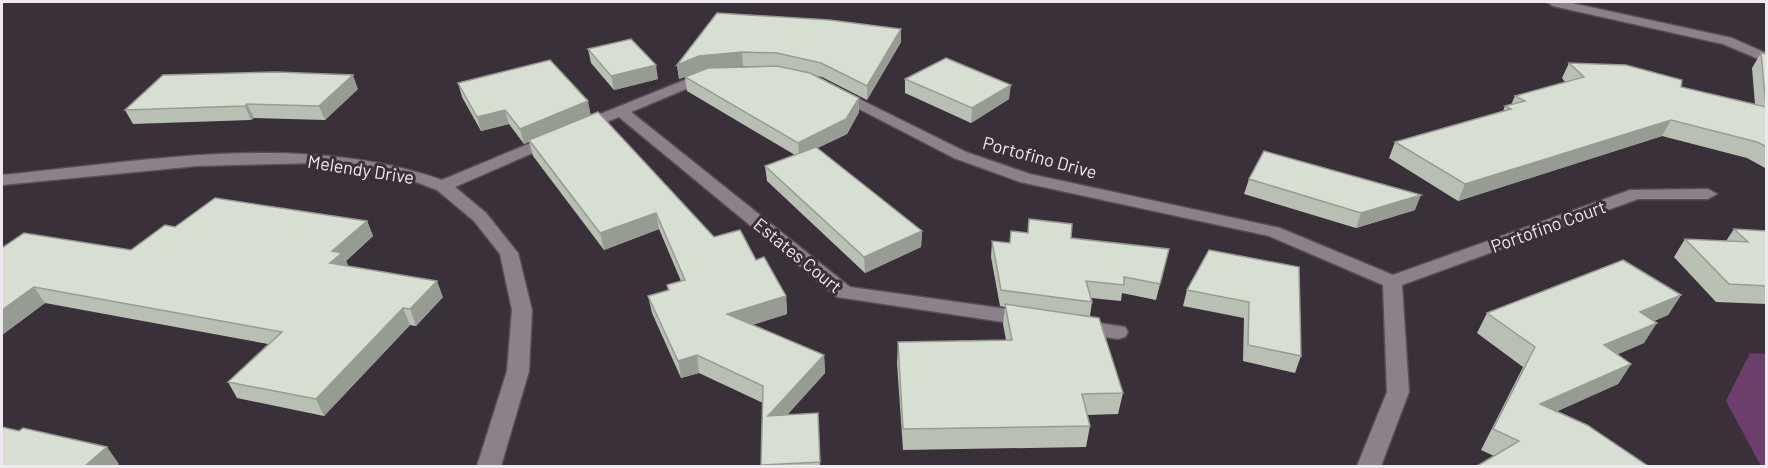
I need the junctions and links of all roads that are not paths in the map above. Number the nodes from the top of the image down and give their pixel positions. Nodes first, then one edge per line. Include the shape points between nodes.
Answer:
1 (1553, 2) edge
2 (1767, 58) edge
3 (725, 73) edge
4 (826, 87) edge
5 (621, 111) junction
6 (2, 180) edge
7 (443, 186) junction
8 (1708, 195) dead end
9 (1392, 282) junction
10 (1118, 332) dead end
11 (489, 466) edge
12 (1368, 466) edge

1 - 2 street via 1727,41
3 - 5 street via 706,75
4 - 9 street, Portofino Drive via 960,155 1026,178 1274,232
5 - 7 street
5 - 10 street, Estates Court via 844,293
6 - 7 street, Melendy Drive via 197,161 315,158 406,172
7 - 11 street, Melendy Drive via 480,217 508,253 522,310 518,371
8 - 9 street, Portofino Court via 1636,194
9 - 12 street via 1398,392

